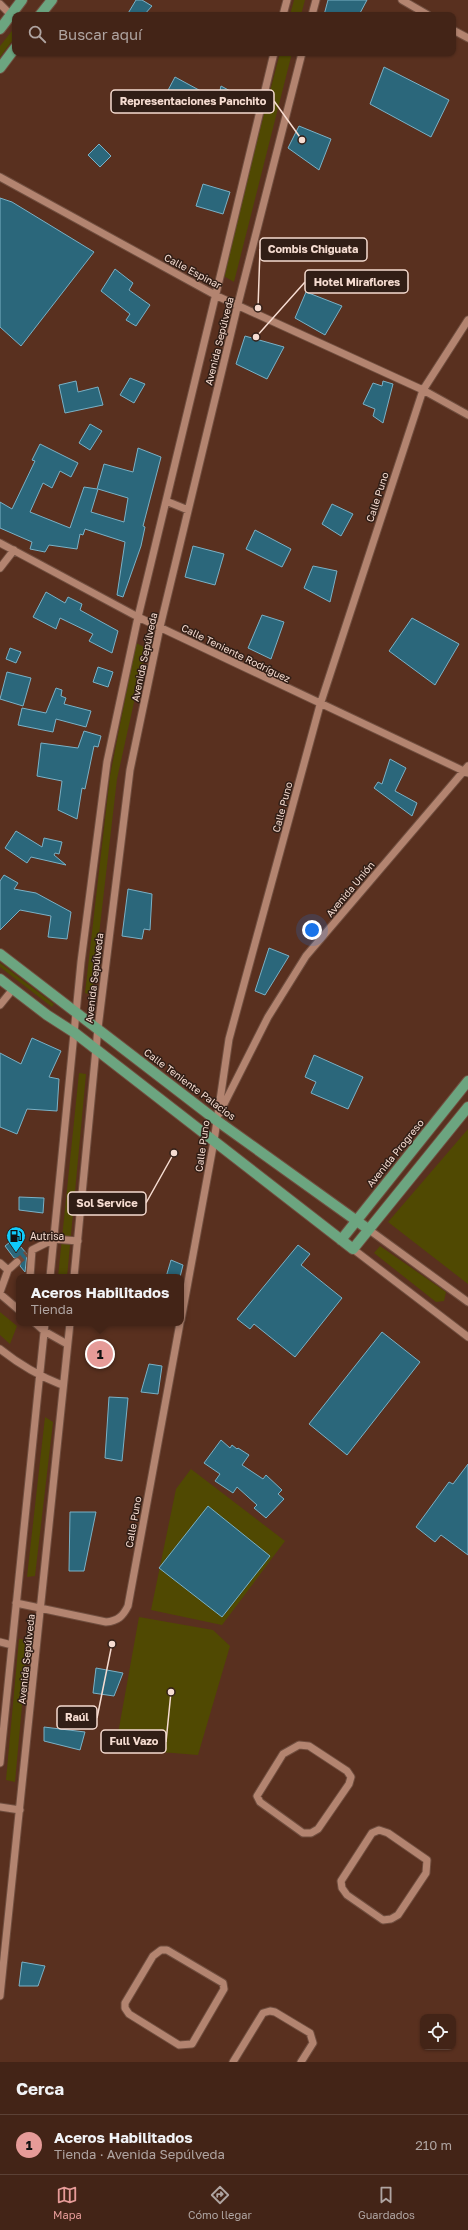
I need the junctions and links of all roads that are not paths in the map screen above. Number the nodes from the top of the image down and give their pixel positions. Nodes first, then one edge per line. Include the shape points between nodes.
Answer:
1 (22, 0) edge
2 (52, 0) edge
3 (287, 0) edge
4 (316, 0) edge
5 (402, 0) edge
6 (0, 4) edge
7 (16, 12) edge
8 (42, 12) edge
9 (284, 12) edge
10 (313, 12) edge
11 (423, 12) edge
12 (12, 17) edge
13 (12, 19) edge
14 (0, 29) edge
15 (456, 32) edge
16 (468, 38) edge
17 (12, 52) edge
18 (273, 56) edge
19 (301, 56) edge
20 (0, 68) edge
21 (0, 177) edge
22 (217, 296) junction
23 (238, 304) junction
24 (468, 320) edge
25 (423, 390) junction
26 (468, 415) edge
27 (166, 501) junction
28 (188, 510) junction
29 (0, 543) edge
30 (14, 550) junction
31 (0, 568) edge
32 (138, 617) junction
33 (160, 627) junction
34 (320, 705) junction
35 (466, 770) edge
36 (0, 954) edge
37 (0, 979) edge
38 (13, 989) junction
39 (0, 1005) edge
40 (76, 1012) junction
41 (98, 1028) junction
42 (75, 1033) junction
43 (96, 1050) junction
44 (468, 1081) edge
45 (468, 1107) edge
46 (216, 1120) junction
47 (214, 1141) junction
48 (356, 1221) junction
49 (368, 1229) junction
50 (54, 1239) junction
51 (341, 1240) junction
52 (78, 1241) junction
53 (353, 1249) junction
54 (17, 1262) tunnel mouth
55 (0, 1263) edge
56 (8, 1270) junction
57 (30, 1274) edge
58 (50, 1274) edge
59 (74, 1274) edge
60 (0, 1293) edge
61 (468, 1302) edge
62 (184, 1304) edge
63 (16, 1307) edge
64 (38, 1326) edge
65 (45, 1326) edge
66 (70, 1326) edge
67 (179, 1326) edge
68 (44, 1331) junction
69 (468, 1337) edge
70 (67, 1344) junction
71 (0, 1349) edge
72 (38, 1376) junction
73 (62, 1385) junction
74 (16, 1603) junction
75 (41, 1608) junction
76 (0, 1642) edge
77 (12, 1645) junction
78 (0, 1763) edge
79 (347, 1772) joint
80 (0, 1807) edge
81 (20, 1810) junction
82 (427, 1860) joint
83 (219, 1979) joint
84 (0, 1996) edge
85 (233, 2062) edge
86 (301, 2062) edge

1 - 7 main road
2 - 8 main road
3 - 9 street
4 - 10 street
5 - 11 street
6 - 12 street
13 - 14 main road
15 - 16 street
17 - 20 main road
18 - 22 street, Avenida Sepúlveda
19 - 23 street, Avenida Sepúlveda
21 - 22 street, Calle Espinar
22 - 23 street, Calle Espinar
22 - 27 street, Avenida Sepúlveda
23 - 25 street, Calle Espinar
23 - 28 street, Avenida Sepúlveda
24 - 25 street, Calle Puno
25 - 26 street, Calle Espinar
25 - 34 street, Calle Puno
27 - 28 street
27 - 32 street, Avenida Sepúlveda
28 - 33 street, Avenida Sepúlveda
29 - 30 street, Calle Teniente Rodríguez
30 - 31 street
30 - 32 street, Calle Teniente Rodríguez
32 - 33 street, Calle Teniente Rodríguez
32 - 40 street, Avenida Sepúlveda via 107,762
33 - 34 street, Calle Teniente Rodríguez
33 - 41 street, Avenida Sepúlveda via 130,770
34 - 35 street, Calle Teniente Rodríguez
34 - 46 street, Calle Puno via 229,1038
35 - 46 street, Avenida Unión via 306,956 268,1017
36 - 40 main road, Calle Teniente Palacios
37 - 38 main road
38 - 39 street
38 - 42 main road
40 - 41 main road, Calle Teniente Palacios
40 - 42 street, Avenida Sepúlveda
41 - 43 street, Avenida Sepúlveda
41 - 46 main road, Calle Teniente Palacios
42 - 43 main road
42 - 50 street, Avenida Sepúlveda
43 - 47 main road
43 - 52 street, Avenida Sepúlveda
44 - 48 main road, Avenida Progreso
45 - 49 main road
46 - 47 street, Calle Puno
46 - 48 main road, Calle Teniente Palacios
47 - 51 main road
47 - 62 street, Calle Puno
48 - 49 main road, Calle Teniente Palacios
48 - 51 main road, Avenida Progreso
49 - 53 main road
49 - 61 street
50 - 52 street
50 - 57 street via 29,1252
50 - 58 street, Avenida Sepúlveda
51 - 53 main road
52 - 59 street, Avenida Sepúlveda
53 - 69 street
54 - 56 street
55 - 56 street
56 - 60 street
60 - 63 street
64 - 68 street
65 - 68 street, Avenida Sepúlveda
66 - 70 street, Avenida Sepúlveda
67 - 75 street, Calle Puno via 125,1613 120,1618 106,1622
68 - 70 street
68 - 72 street, Avenida Sepúlveda
70 - 73 street, Avenida Sepúlveda
71 - 72 street
72 - 73 street
72 - 74 street, Avenida Sepúlveda
73 - 75 street, Avenida Sepúlveda
74 - 75 street, Calle Puno
74 - 77 street, Avenida Sepúlveda
75 - 81 street, Avenida Sepúlveda
76 - 77 street
77 - 78 street, Avenida Sepúlveda
79 - 79 street via 309,1746 299,1745 284,1754 257,1796 260,1802 303,1833 311,1833 318,1829 350,1784 351,1777
80 - 81 street
81 - 84 street, Avenida Sepúlveda
82 - 82 street via 388,1833 378,1830 372,1833 341,1881 342,1888 347,1895 383,1920 391,1919 398,1915 426,1873
83 - 83 street via 167,1950 161,1950 154,1956 125,2003 125,2008 129,2014 179,2045 186,2046 192,2044 224,1989
85 - 86 street via 263,2014 270,2011 310,2033 313,2043

